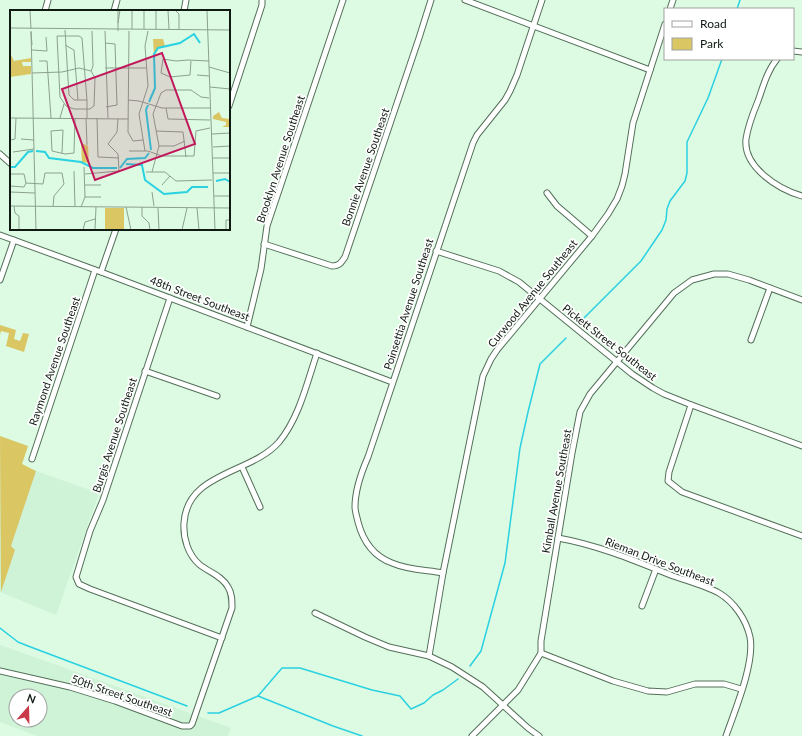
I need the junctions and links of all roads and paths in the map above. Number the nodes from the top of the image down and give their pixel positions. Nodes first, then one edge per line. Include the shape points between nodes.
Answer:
1 (48, 0) edge
2 (117, 0) edge
3 (186, 0) edge
4 (262, 0) edge
5 (343, 0) edge
6 (431, 0) edge
7 (465, 0) edge
8 (542, 0) edge
9 (45, 10) edge
10 (114, 10) edge
11 (184, 10) edge
12 (533, 26) junction
13 (664, 27) edge
14 (776, 60) edge
15 (650, 70) junction
16 (230, 103) edge
17 (0, 154) edge
18 (10, 163) edge
19 (547, 193) dead end
20 (802, 196) edge
21 (116, 230) edge
22 (0, 235) edge
23 (592, 236) junction
24 (14, 240) junction
25 (264, 244) junction
26 (436, 251) junction
27 (95, 270) junction
28 (101, 272) junction
29 (0, 280) edge
30 (770, 288) junction
31 (170, 298) junction
32 (540, 298) junction
33 (802, 300) edge
34 (247, 327) junction
35 (751, 340) dead end
36 (317, 353) junction
37 (617, 362) junction
38 (145, 371) junction
39 (392, 382) junction
40 (217, 396) dead end
41 (691, 405) junction
42 (802, 446) edge
43 (32, 458) dead end
44 (242, 467) junction
45 (260, 507) dead end
46 (802, 536) edge
47 (558, 538) junction
48 (656, 569) junction
49 (443, 572) junction
50 (642, 606) dead end
51 (315, 613) dead end
52 (222, 638) junction
53 (541, 653) junction
54 (429, 656) junction
55 (0, 671) edge
56 (741, 689) junction
57 (503, 706) junction
58 (472, 736) edge
59 (539, 736) edge
60 (726, 736) edge

1 - 9 street
2 - 10 street
3 - 11 street
4 - 16 street
5 - 25 street, Brooklyn Avenue Southeast via 267,226
6 - 25 street, Bonnie Avenue Southeast via 342,263 332,266
7 - 12 street
8 - 12 street, Poinsettia Avenue Southeast
12 - 15 street
12 - 26 street, Poinsettia Avenue Southeast via 510,91 473,143
13 - 15 street, Curwood Avenue Southeast
14 - 20 street via 767,76 750,124 746,140 747,151 761,173 771,181
15 - 23 street, Curwood Avenue Southeast via 633,123 622,186 608,214
17 - 18 street
19 - 23 street via 557,206
21 - 28 street
22 - 24 street, 48th Street Southeast
23 - 32 street, Curwood Avenue Southeast
24 - 27 street, 48th Street Southeast
24 - 29 street
25 - 34 street, Brooklyn Avenue Southeast via 261,269
26 - 32 street, Pickett Street Southeast via 499,271
26 - 39 street, Poinsettia Avenue Southeast
27 - 28 street, 48th Street Southeast
27 - 43 street, Raymond Avenue Southeast
28 - 31 street, 48th Street Southeast
30 - 33 street
30 - 35 street
30 - 37 street, Kimball Avenue Southeast via 735,276 714,274 692,280 678,290
31 - 34 street, 48th Street Southeast
31 - 38 street, Burgis Avenue Southeast
32 - 37 street, Pickett Street Southeast
32 - 49 street, Curwood Avenue Southeast via 491,359 483,376
34 - 36 street, 48th Street Southeast
36 - 39 street, 48th Street Southeast
36 - 44 street via 288,430 277,444
37 - 41 street, Pickett Street Southeast via 653,388
37 - 47 street, Kimball Avenue Southeast via 590,394 580,412
38 - 40 street
38 - 52 street, Burgis Avenue Southeast via 76,577 79,584 90,589
39 - 49 street, Poinsettia Avenue Southeast via 360,476 355,509 360,530 366,542 381,558 401,566
41 - 42 street, Pickett Street Southeast
41 - 46 street via 668,472 668,481 682,492
44 - 45 street
44 - 52 street via 204,486 190,500 184,524 188,550 199,564 228,586 232,595 232,608
47 - 48 street, Rieman Drive Southeast via 580,542
47 - 53 street, Kimball Avenue Southeast
48 - 50 street
48 - 56 street, Rieman Drive Southeast via 719,593 733,604 744,620 750,637 750,658
49 - 54 street, Curwood Avenue Southeast
51 - 54 street via 389,647
52 - 55 street, 50th Street Southeast via 190,726 182,726 70,687
53 - 56 street via 613,681 648,691 667,692 695,684 724,684
53 - 57 street, Kimball Avenue Southeast via 518,690
54 - 57 street via 483,687
56 - 60 street, Rieman Drive Southeast
57 - 58 street, Kimball Avenue Southeast
57 - 59 street

